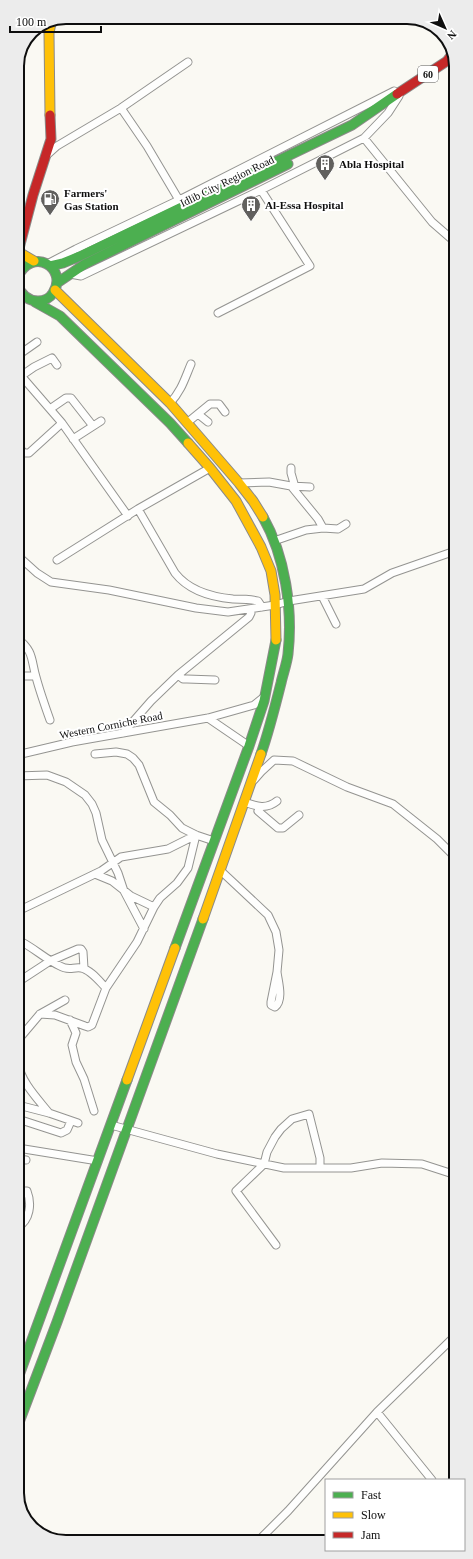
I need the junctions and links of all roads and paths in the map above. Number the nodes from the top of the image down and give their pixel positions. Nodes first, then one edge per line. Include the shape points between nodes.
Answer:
1 (50, 27) edge
2 (448, 59) edge
3 (188, 62) dead end
4 (401, 93) junction
5 (121, 108) junction
6 (364, 138) junction
7 (47, 155) junction
8 (261, 190) junction
9 (179, 200) junction
10 (24, 229) edge
11 (449, 237) edge
12 (24, 255) edge
13 (34, 261) junction
14 (49, 265) junction
15 (24, 266) edge
16 (70, 274) junction
17 (56, 286) junction
18 (24, 297) edge
19 (24, 301) edge
20 (32, 301) junction
21 (218, 313) dead end
22 (37, 342) dead end
23 (24, 351) edge
24 (191, 364) dead end
25 (56, 365) dead end
26 (24, 372) edge
27 (24, 380) edge
28 (170, 403) junction
29 (50, 409) junction
30 (226, 412) dead end
31 (198, 414) junction
32 (101, 421) dead end
33 (188, 422) junction
34 (208, 422) dead end
35 (62, 423) junction
36 (93, 426) junction
37 (73, 439) junction
38 (24, 453) edge
39 (210, 468) junction
40 (291, 468) dead end
41 (239, 482) junction
42 (293, 486) junction
43 (310, 487) dead end
44 (138, 509) junction
45 (128, 516) junction
46 (346, 524) dead end
47 (323, 528) junction
48 (274, 541) junction
49 (449, 553) edge
50 (56, 560) dead end
51 (24, 561) edge
52 (322, 596) junction
53 (289, 601) junction
54 (275, 605) junction
55 (262, 607) junction
56 (251, 609) junction
57 (336, 624) dead end
58 (24, 644) edge
59 (178, 675) junction
60 (24, 676) edge
61 (35, 676) junction
62 (215, 680) dead end
63 (264, 697) junction
64 (208, 718) junction
65 (50, 720) dead end
66 (123, 733) junction
67 (249, 746) junction
68 (24, 754) edge
69 (95, 754) dead end
70 (24, 776) edge
71 (249, 786) junction
72 (277, 801) dead end
73 (244, 802) junction
74 (260, 807) junction
75 (299, 815) dead end
76 (196, 835) junction
77 (214, 841) junction
78 (449, 851) edge
79 (113, 862) junction
80 (221, 871) junction
81 (95, 874) junction
82 (124, 891) junction
83 (154, 907) junction
84 (24, 908) edge
85 (144, 929) junction
86 (24, 943) edge
87 (50, 961) junction
88 (84, 968) junction
89 (276, 972) dead end
90 (24, 978) edge
91 (106, 988) junction
92 (65, 1000) dead end
93 (40, 1014) junction
94 (70, 1020) junction
95 (24, 1033) edge
96 (24, 1079) edge
97 (24, 1107) edge
98 (94, 1111) dead end
99 (49, 1113) junction
100 (24, 1121) edge
101 (111, 1124) junction
102 (126, 1129) junction
103 (24, 1149) edge
104 (98, 1161) junction
105 (264, 1164) junction
106 (320, 1168) junction
107 (449, 1173) edge
108 (24, 1190) edge
109 (24, 1222) edge
110 (276, 1245) dead end
111 (449, 1342) edge
112 (24, 1362) edge
113 (24, 1409) edge
114 (377, 1412) junction
115 (431, 1479) edge
116 (264, 1535) edge

1 - 7 main road via 51,140
2 - 4 main road, Idlib City Region Road / 60
3 - 5 street
4 - 6 street via 388,113
4 - 9 street via 394,91
4 - 14 main road, Idlib City Region Road via 352,125 80,256
4 - 16 main road, Idlib City Region Road via 362,128 84,264
5 - 7 street via 57,146
5 - 9 street
6 - 8 street
6 - 11 street via 432,222
7 - 10 main road
8 - 16 street via 80,276
8 - 21 street via 310,266
9 - 14 street via 83,245
12 - 13 main road
13 - 14 main road
13 - 15 main road
14 - 17 main road via 55,272
16 - 17 main road, Idlib City Region Road
17 - 20 main road, Idlib City Region Road via 49,298
17 - 28 main road
18 - 20 main road
19 - 20 main road
20 - 39 main road via 60,316 170,423
22 - 23 street
24 - 28 street via 181,388
25 - 26 street via 52,358
27 - 29 street
28 - 33 main road
29 - 35 street
29 - 36 street via 66,398 71,398
30 - 31 street via 215,403
31 - 33 street
31 - 34 street
32 - 36 street
33 - 41 main road
35 - 37 street
35 - 38 street via 29,453
36 - 37 street
37 - 45 street
39 - 44 street
39 - 54 main road via 236,501 261,547 271,571
40 - 42 street
41 - 42 street via 269,482
41 - 48 main road via 253,501
42 - 43 street
42 - 47 street
44 - 45 street
44 - 55 street via 175,573 183,582 205,594 258,601
45 - 50 street
46 - 47 street via 338,529
47 - 48 street via 306,530
48 - 53 main road
49 - 52 street via 392,574 364,589
51 - 56 street via 50,582 109,590 196,608 228,612
52 - 53 street
52 - 57 street
53 - 54 street
53 - 71 main road via 288,654 269,730
54 - 55 street
54 - 63 main road via 276,639
55 - 56 street
56 - 59 street via 249,617
58 - 61 street via 31,655
59 - 62 street via 183,679
59 - 66 street
60 - 61 street
61 - 65 street
63 - 64 street, Western Corniche Road via 254,705
63 - 67 main road
64 - 66 street, Western Corniche Road
64 - 67 street
66 - 68 street, Western Corniche Road
67 - 77 main road
69 - 76 street via 116,752 133,758 154,802 170,815 178,826
70 - 79 street via 47,775 66,782 85,795 96,813 102,840
71 - 73 main road
71 - 78 street via 274,760 293,761 348,787 393,804
72 - 74 street
73 - 74 street
73 - 80 main road
74 - 75 street via 258,811 278,828 283,828
76 - 77 street
76 - 79 street via 168,849 126,855
76 - 83 street via 188,868
77 - 101 main road
79 - 81 street via 102,872
79 - 82 street
80 - 89 street via 268,915 276,932 279,950
80 - 102 main road
81 - 82 street via 112,881
81 - 84 street
82 - 83 street
82 - 85 street
83 - 85 street
85 - 91 street
86 - 87 street
87 - 88 street via 66,969
87 - 88 street via 78,948 83,952
87 - 90 street
88 - 91 street
91 - 94 street via 92,1025 88,1027
92 - 93 street
93 - 94 street via 56,1015
93 - 95 street
94 - 98 street via 76,1033 72,1045 76,1062
96 - 99 street
97 - 99 street
99 - 100 street via 75,1122 61,1133
101 - 102 street
101 - 104 main road
102 - 105 street
102 - 113 main road
103 - 104 street
104 - 112 main road
105 - 106 street via 284,1168
105 - 106 street via 271,1145 281,1129 292,1119 309,1114
105 - 110 street via 236,1191
106 - 107 street via 351,1168 382,1163 422,1164
108 - 109 street via 27,1191 30,1201 28,1216
111 - 114 street
114 - 115 street
114 - 116 street

